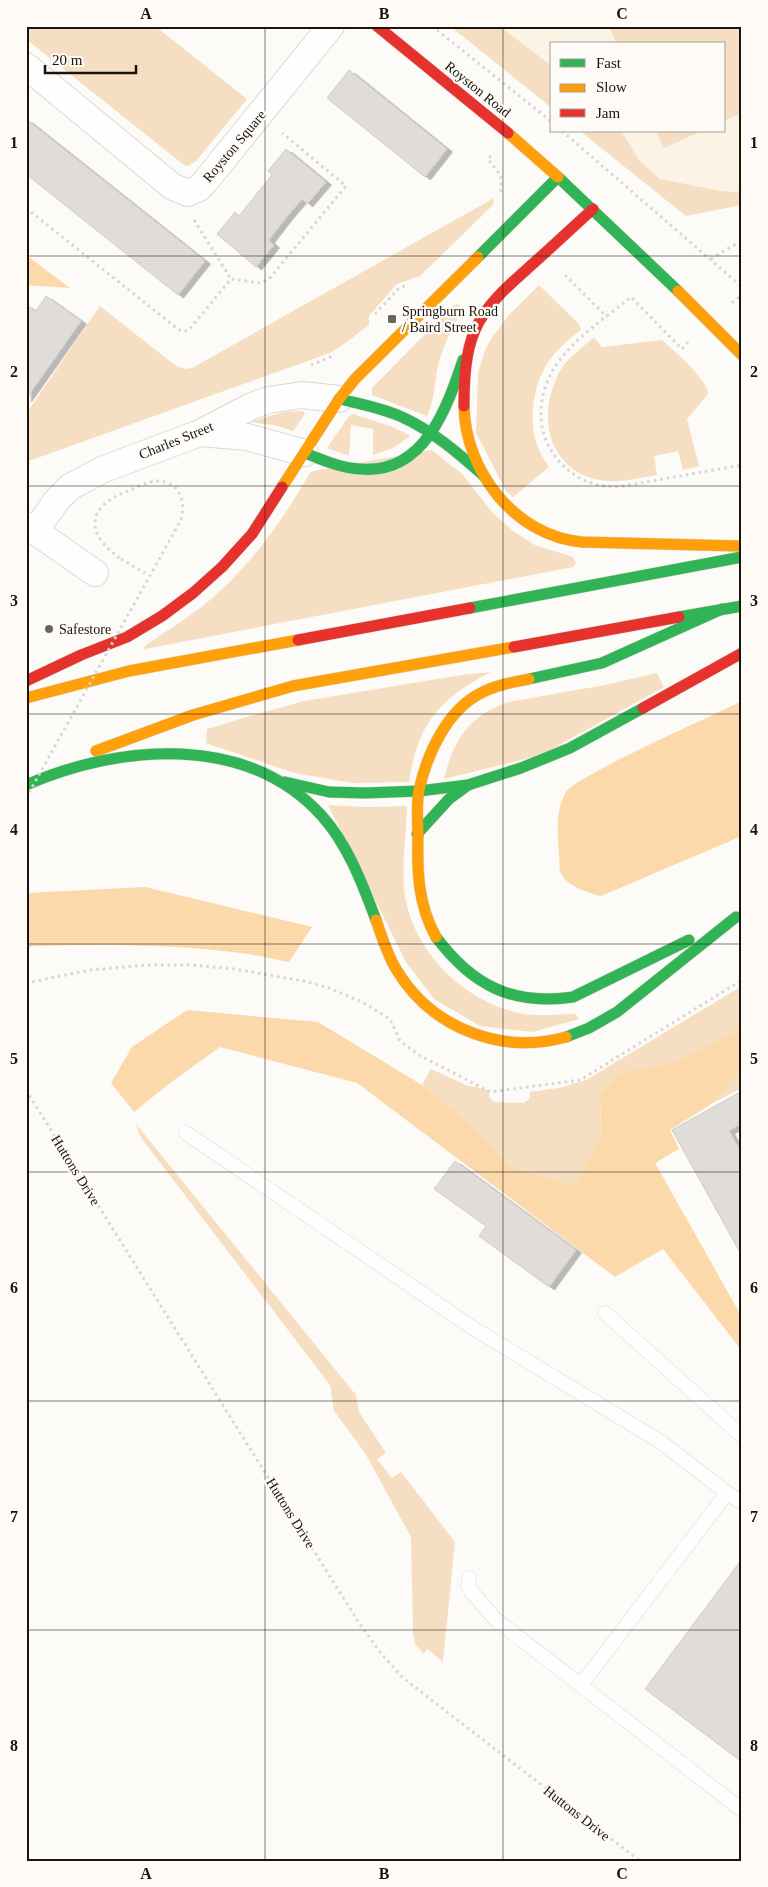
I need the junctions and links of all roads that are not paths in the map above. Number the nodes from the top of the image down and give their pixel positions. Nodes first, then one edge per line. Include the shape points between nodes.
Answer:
1 (330, 26) edge
2 (378, 26) edge
3 (26, 66) edge
4 (558, 177) junction
5 (593, 209) junction
6 (472, 338) junction
7 (742, 355) edge
8 (338, 399) junction
9 (200, 433) junction
10 (432, 433) junction
11 (305, 453) junction
12 (484, 476) junction
13 (31, 528) edge
14 (742, 546) edge
15 (742, 557) edge
16 (95, 574) dead end
17 (742, 606) edge
18 (722, 609) junction
19 (742, 653) edge
20 (26, 681) edge
21 (26, 698) edge
22 (285, 782) junction
23 (26, 785) edge
24 (468, 785) junction
25 (419, 791) junction
26 (417, 834) junction
27 (739, 915) edge
28 (186, 1133) dead end
29 (605, 1313) dead end
30 (742, 1436) edge
31 (727, 1493) junction
32 (742, 1503) edge
33 (469, 1578) dead end
34 (581, 1685) junction
35 (742, 1810) edge

1 - 3 street, Royston Square via 204,183 188,193 173,187
2 - 4 main road, Royston Road
4 - 5 main road, Royston Road
4 - 8 main road via 376,356
5 - 6 main road via 502,294
5 - 7 main road, Royston Road
6 - 10 main road via 444,413
6 - 12 main road via 464,380 464,419 473,457
8 - 9 street, Charles Street via 302,395 268,400
8 - 10 main road via 393,413
8 - 11 main road
9 - 11 street via 247,436
9 - 13 street, Charles Street via 86,477 70,487
10 - 11 main road via 412,454 372,470 357,470
10 - 12 main road
11 - 20 main road via 252,534 193,593 127,637
12 - 14 main road via 508,508 531,525 558,538 588,542
13 - 16 street, Charles Street
15 - 21 main road via 138,669
17 - 18 main road
18 - 23 main road via 293,686 155,728 83,757
18 - 25 main road via 602,663 500,685 480,693 455,714 440,734
19 - 24 main road via 570,748
22 - 23 main road via 230,759 187,752 109,760 51,774
22 - 25 main road via 329,792
22 - 27 main road via 310,802 342,845 387,953 417,999 435,1015 502,1042 531,1044 587,1029 615,1015
24 - 25 main road
24 - 26 main road via 449,799
25 - 26 main road
26 - 27 main road via 419,889 435,935 449,954 473,976 494,988 530,999 573,997
28 - 31 lane via 473,1328 661,1442
29 - 30 lane
31 - 32 lane
31 - 34 lane
33 - 34 lane via 468,1586 491,1615
34 - 35 lane

